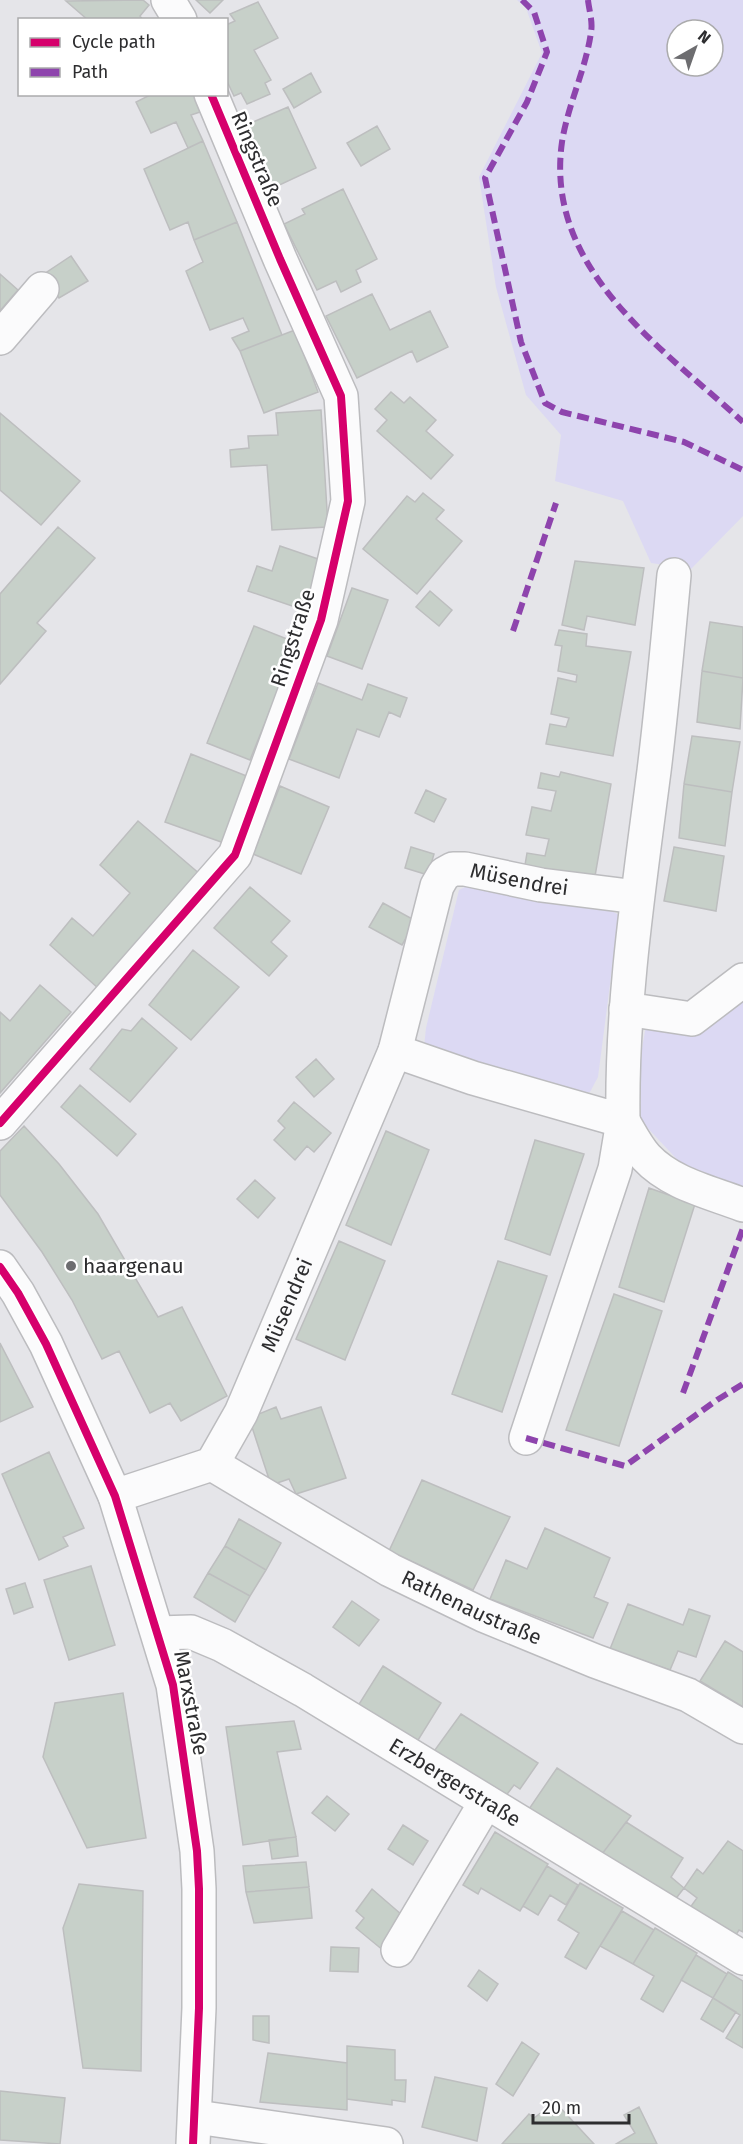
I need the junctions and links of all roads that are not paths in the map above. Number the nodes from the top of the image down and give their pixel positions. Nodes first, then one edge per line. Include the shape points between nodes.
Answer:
1 (168, 0) edge
2 (179, 18) edge
3 (212, 96) edge
4 (42, 289) dead end
5 (0, 338) edge
6 (674, 575) dead end
7 (637, 897) junction
8 (743, 980) edge
9 (626, 1009) junction
10 (395, 1051) junction
11 (623, 1121) junction
12 (0, 1123) edge
13 (743, 1205) edge
14 (0, 1268) edge
15 (526, 1438) dead end
16 (212, 1464) junction
17 (115, 1496) junction
18 (159, 1633) junction
19 (743, 1727) edge
20 (486, 1802) junction
21 (398, 1950) dead end
22 (743, 1958) edge
23 (194, 2130) edge
24 (386, 2144) edge

1 - 2 street
3 - 12 street, Ringstraße via 341,396 348,501 321,620 235,855
4 - 5 street
6 - 7 street
7 - 9 street
7 - 10 street, Müsendrei via 541,885 453,868 444,874 432,899
8 - 9 street via 692,1019
9 - 11 street
10 - 11 street
10 - 16 street, Müsendrei via 241,1413
11 - 13 street via 644,1155 659,1169
11 - 15 street via 615,1169
14 - 17 street, Marxstraße via 46,1344
16 - 17 street
16 - 19 street, Rathenaustraße via 390,1570 483,1615 688,1695
17 - 18 street, Marxstraße
18 - 20 street, Erzbergerstraße via 191,1632 222,1645
18 - 23 street, Marxstraße via 173,1685 197,1851 199,2008
20 - 21 street
20 - 22 street, Erzbergerstraße
23 - 24 street

